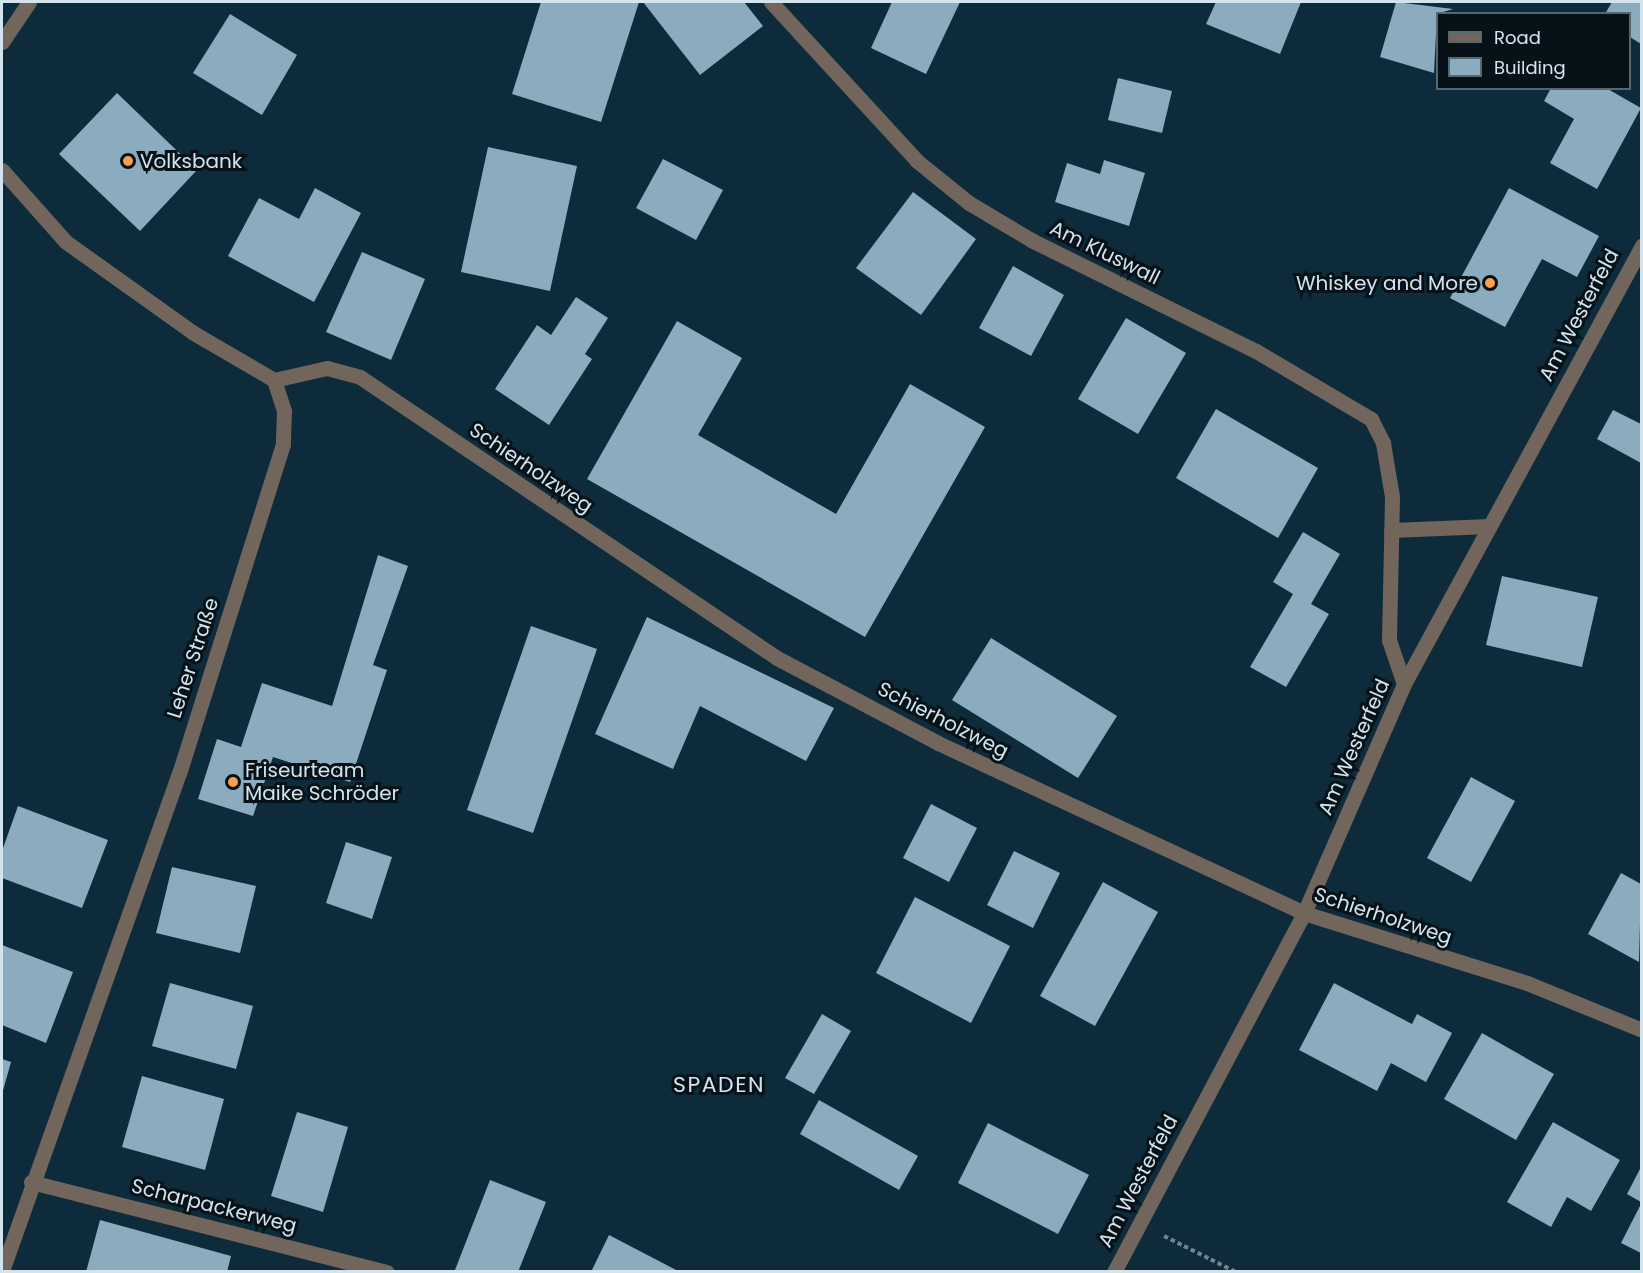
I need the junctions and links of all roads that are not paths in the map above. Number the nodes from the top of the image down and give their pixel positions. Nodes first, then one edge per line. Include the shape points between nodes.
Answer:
1 (28, 2) edge
2 (771, 2) edge
3 (2, 42) edge
4 (2, 170) edge
5 (1641, 245) edge
6 (274, 380) junction
7 (1490, 526) junction
8 (1391, 530) junction
9 (1404, 684) junction
10 (1304, 913) junction
11 (1641, 1030) edge
12 (31, 1182) junction
13 (2, 1271) edge
14 (387, 1272) edge
15 (1114, 1272) edge

1 - 3 street
2 - 8 street, Am Kluswall via 917,161 969,203 1033,241 1256,351 1371,419 1383,443 1392,497
4 - 6 street via 66,242 192,332
5 - 7 street, Am Westerfeld
6 - 10 street, Schierholzweg via 327,368 360,376 777,658 938,743
6 - 12 street, Leher Straße via 284,411 283,444 179,773
7 - 8 street
7 - 9 street, Am Westerfeld
8 - 9 street, Am Kluswall via 1389,640
9 - 10 street, Am Westerfeld
10 - 11 street, Schierholzweg via 1527,983
10 - 15 street, Am Westerfeld
12 - 13 street, Leher Straße
12 - 14 street, Scharpackerweg

